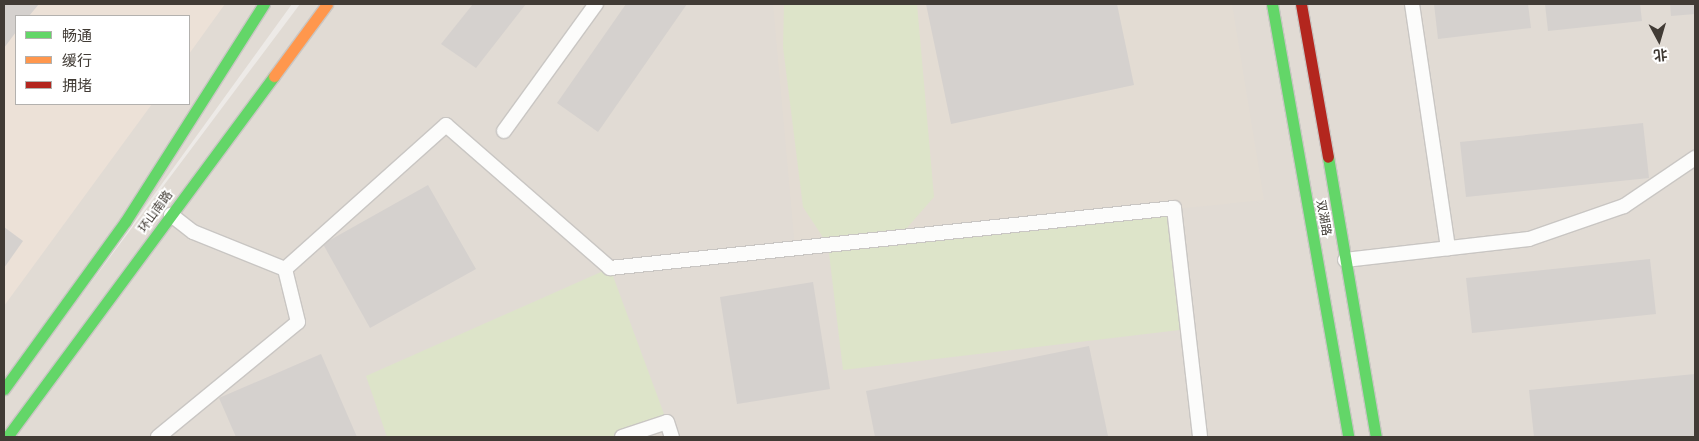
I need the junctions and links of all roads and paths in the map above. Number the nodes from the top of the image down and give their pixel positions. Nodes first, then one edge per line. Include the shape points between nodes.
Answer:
1 (264, 4) edge
2 (327, 4) edge
3 (596, 4) edge
4 (1272, 4) edge
5 (1301, 4) edge
6 (1412, 4) edge
7 (504, 131) dead end
8 (1695, 158) edge
9 (171, 215) junction
10 (1448, 248) junction
11 (1345, 260) junction
12 (285, 269) junction
13 (4, 389) edge
14 (7, 437) edge
15 (158, 437) edge
16 (622, 437) edge
17 (672, 437) edge
18 (1200, 437) edge
19 (1348, 437) edge
20 (1376, 437) edge

1 - 13 main road, 环山南路 via 125,222
2 - 9 main road, 环山南路
3 - 7 lane
4 - 19 main road, 双湖路
5 - 11 main road, 双湖路
6 - 10 lane
8 - 10 lane via 1624,206 1529,239
9 - 12 lane via 193,232
9 - 14 main road, 环山南路
10 - 11 lane
11 - 20 main road, 双湖路
12 - 15 lane via 298,322
12 - 18 lane via 446,125 610,268 1174,208
16 - 17 lane via 667,422

